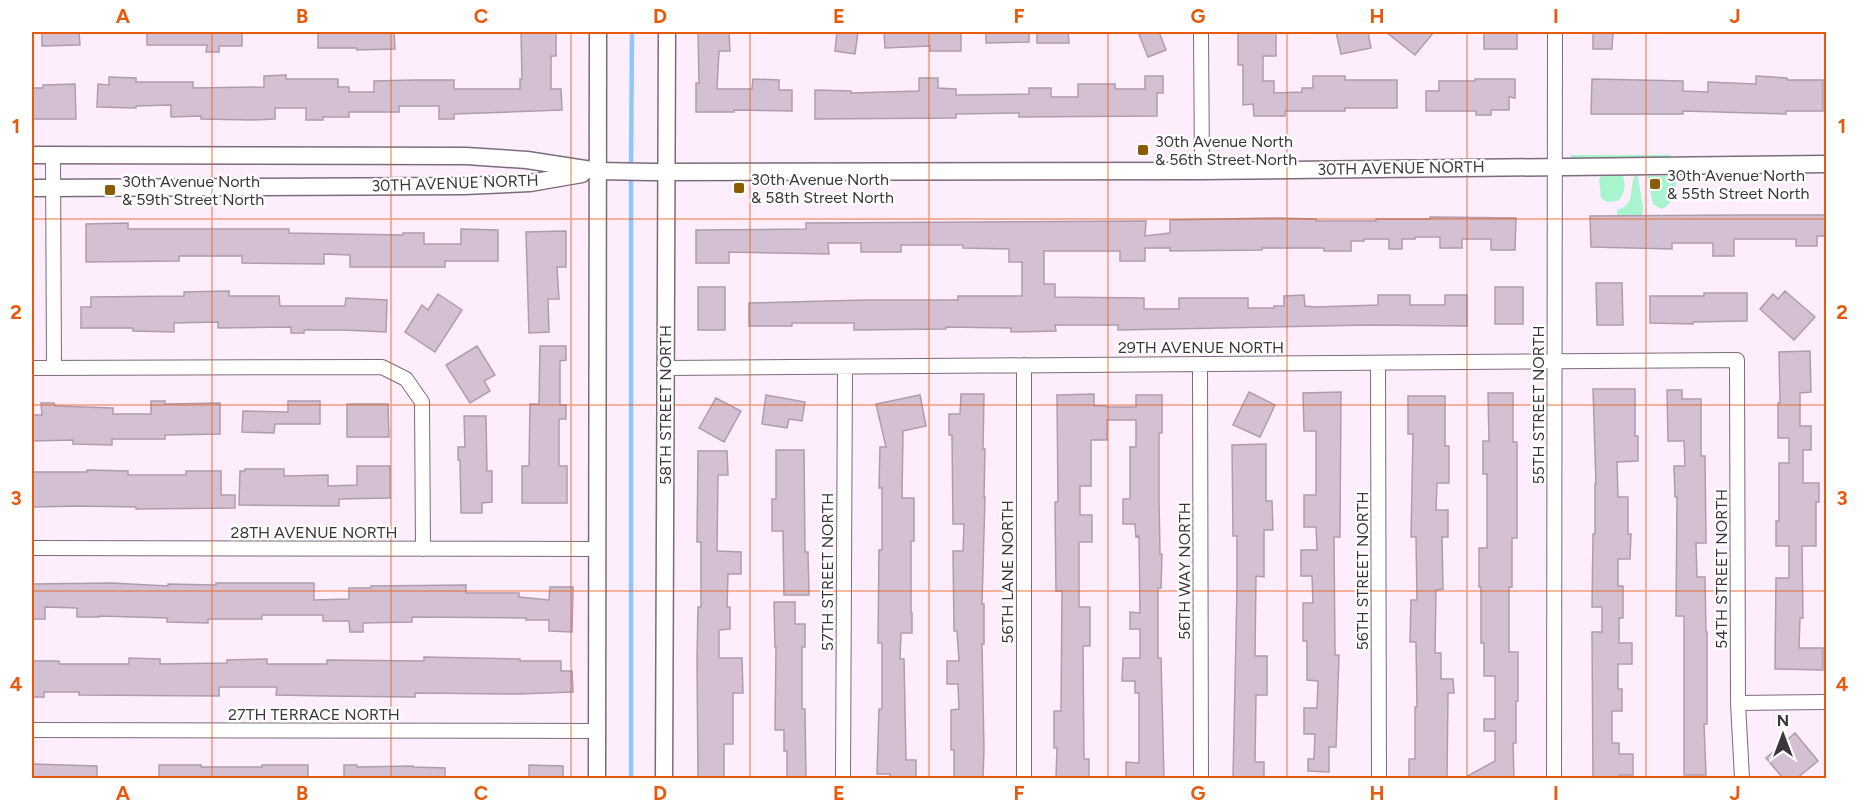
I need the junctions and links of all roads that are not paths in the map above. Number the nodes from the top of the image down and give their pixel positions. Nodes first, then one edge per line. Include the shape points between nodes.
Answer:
1 (598, 32) edge
2 (666, 32) edge
3 (1201, 32) edge
4 (1555, 32) edge
5 (32, 155) edge
6 (53, 155) junction
7 (1827, 165) edge
8 (1555, 166) junction
9 (605, 171) junction
10 (1202, 171) junction
11 (659, 172) junction
12 (32, 188) edge
13 (53, 189) junction
14 (1737, 360) joint
15 (1555, 361) junction
16 (1378, 363) junction
17 (1200, 364) junction
18 (1024, 365) junction
19 (845, 367) junction
20 (32, 368) edge
21 (54, 368) junction
22 (664, 368) junction
23 (32, 548) edge
24 (423, 549) junction
25 (597, 549) junction
26 (1827, 702) edge
27 (1738, 703) junction
28 (32, 730) edge
29 (597, 730) junction
30 (597, 778) edge
31 (664, 778) edge
32 (843, 778) edge
33 (1024, 778) edge
34 (1201, 778) edge
35 (1379, 778) edge
36 (1554, 778) edge
37 (1742, 778) edge

1 - 9 street
2 - 11 street, 58TH STREET NORTH
3 - 10 street
4 - 8 street, 55TH STREET NORTH
5 - 6 street, 30TH AVENUE NORTH
6 - 9 street, 30TH AVENUE NORTH via 466,156
6 - 13 street
7 - 8 street, 30TH AVENUE NORTH
8 - 10 street, 30TH AVENUE NORTH
8 - 15 street, 55TH STREET NORTH
9 - 11 street, 30TH AVENUE NORTH
9 - 13 street, 30TH AVENUE NORTH via 530,183 464,186
9 - 25 street
10 - 11 street, 30TH AVENUE NORTH
11 - 22 street, 58TH STREET NORTH
12 - 13 street, 30TH AVENUE NORTH
13 - 21 street
14 - 15 street, 29TH AVENUE NORTH
14 - 27 street, 54TH STREET NORTH
15 - 16 street, 29TH AVENUE NORTH
15 - 36 street, 55TH STREET NORTH
16 - 17 street, 29TH AVENUE NORTH
16 - 35 street, 56TH STREET NORTH
17 - 18 street, 29TH AVENUE NORTH
17 - 34 street, 56TH WAY NORTH
18 - 19 street, 29TH AVENUE NORTH
18 - 33 street, 56TH LANE NORTH
19 - 22 street, 29TH AVENUE NORTH
19 - 32 street, 57TH STREET NORTH
20 - 21 street
21 - 24 street via 382,367 406,379 422,402
22 - 31 street, 58TH STREET NORTH
23 - 24 street, 28TH AVENUE NORTH
24 - 25 street, 28TH AVENUE NORTH
25 - 29 street
26 - 27 street
27 - 37 street, 54TH STREET NORTH
28 - 29 street, 27TH TERRACE NORTH
29 - 30 street

